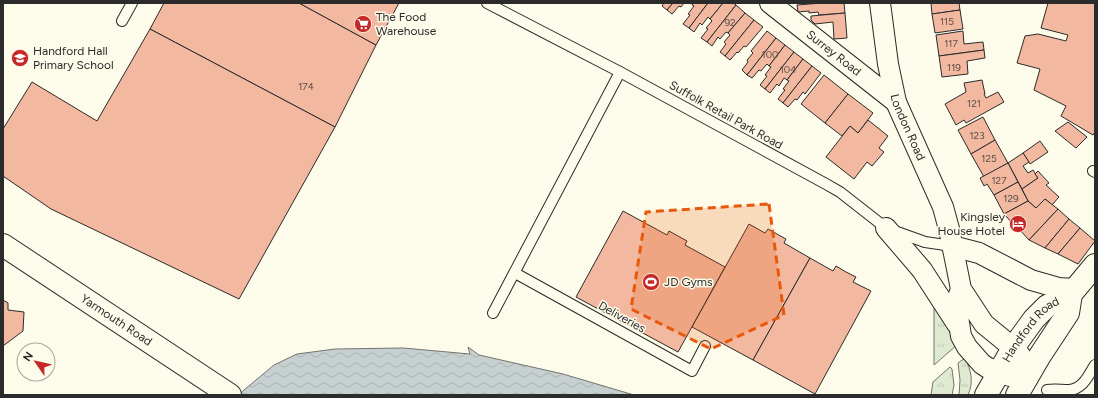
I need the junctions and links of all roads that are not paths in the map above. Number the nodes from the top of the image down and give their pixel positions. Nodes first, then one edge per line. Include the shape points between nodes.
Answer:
1 (132, 3) edge
2 (487, 3) edge
3 (770, 3) edge
4 (880, 3) edge
5 (122, 21) dead end
6 (620, 72) junction
7 (896, 102) junction
8 (886, 228) junction
9 (3, 245) edge
10 (952, 246) junction
11 (1095, 265) edge
12 (514, 272) junction
13 (961, 288) junction
14 (1073, 292) junction
15 (493, 313) dead end
16 (960, 329) junction
17 (705, 346) dead end
18 (1013, 348) junction
19 (1095, 365) edge
20 (998, 373) junction
21 (1022, 387) edge
22 (1047, 393) edge
23 (230, 395) edge
24 (986, 395) edge

1 - 5 lane
2 - 6 lane, Suffolk Retail Park Road
3 - 7 street, Surrey Road
4 - 7 street, London Road
6 - 8 lane, Suffolk Retail Park Road via 840,192
6 - 12 lane
7 - 10 street, London Road via 942,207
8 - 10 lane, Suffolk Retail Park Road via 925,242
8 - 16 street via 922,270
9 - 23 main road, Yarmouth Road
10 - 13 street, London Road
10 - 14 street via 979,253 1031,280
11 - 14 main road, Handford Road
12 - 15 lane
12 - 17 lane, Deliveries via 692,371
13 - 16 street, London Road via 956,303
13 - 18 street, London Road via 984,324
14 - 18 main road, Handford Road via 1047,306
14 - 21 main road, Handford Road via 1068,313
16 - 20 street, London Road via 961,336 976,358
18 - 20 main road, Handford Road
18 - 21 street, London Road via 1025,364
19 - 22 lane via 1081,386 1070,390 1055,389
20 - 21 street, London Road
20 - 24 main road
21 - 22 lane

